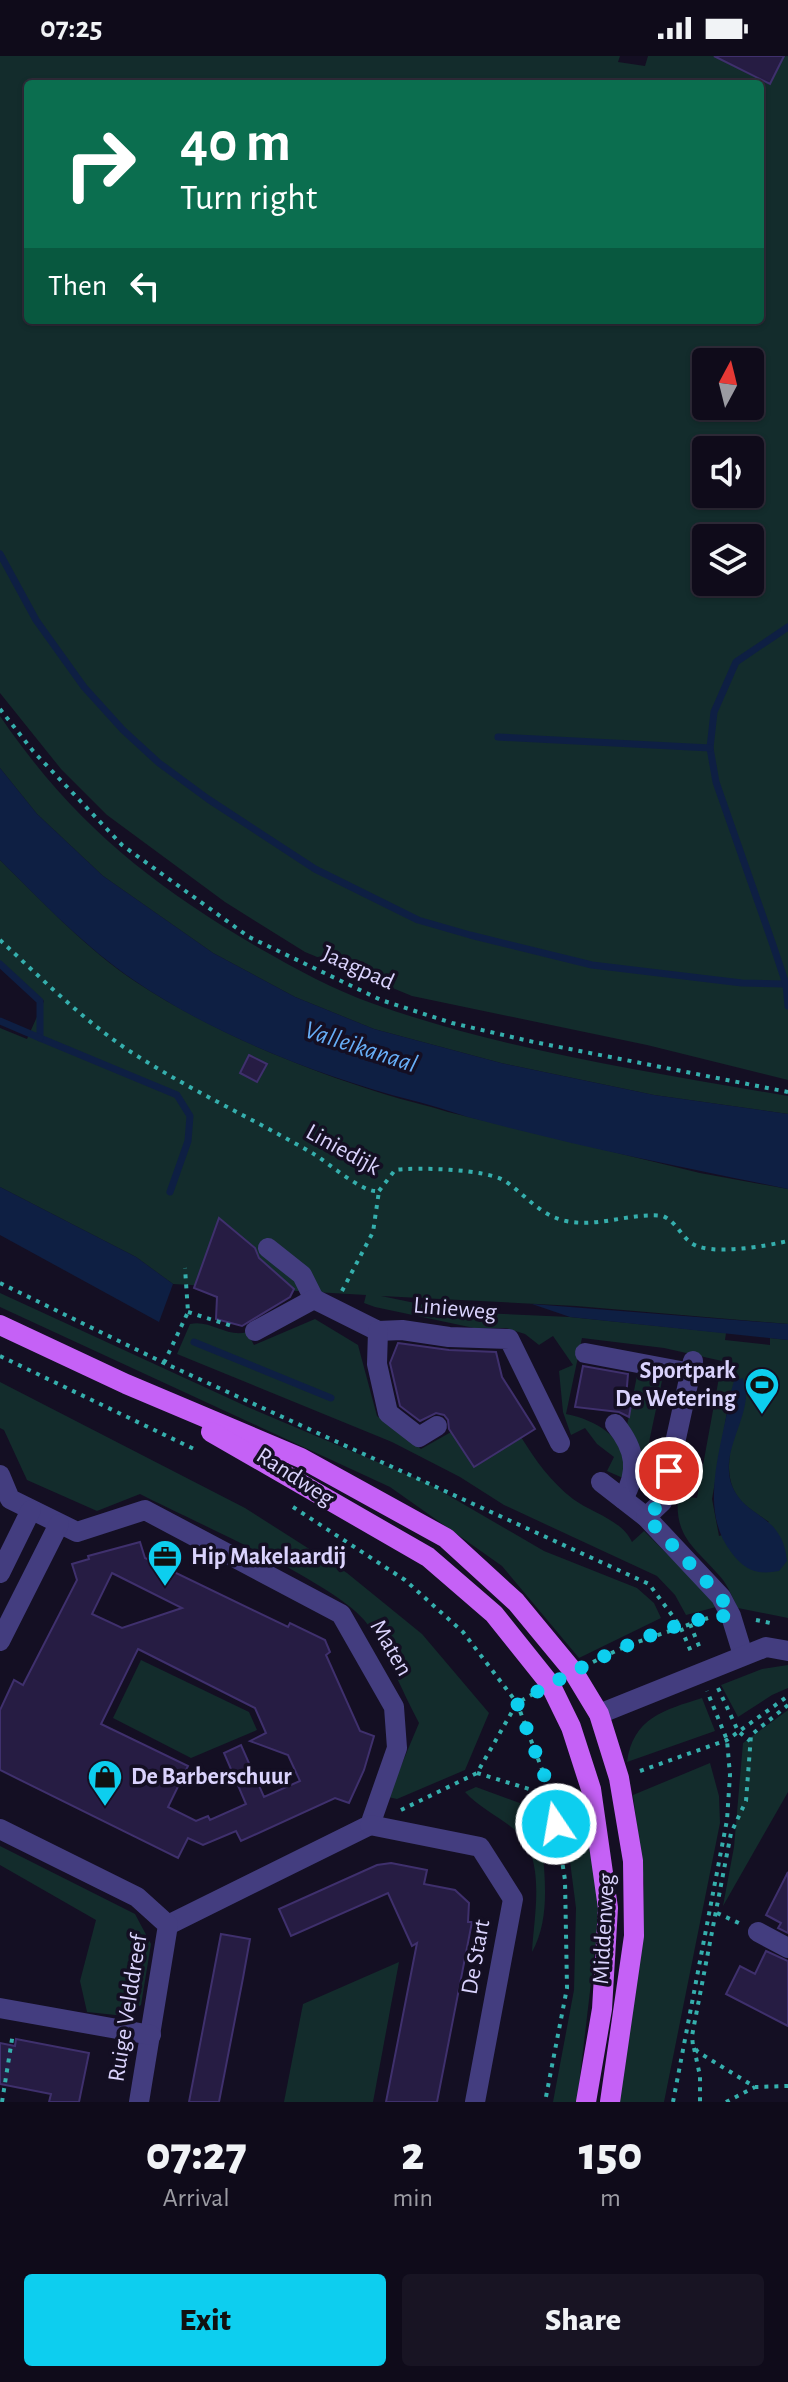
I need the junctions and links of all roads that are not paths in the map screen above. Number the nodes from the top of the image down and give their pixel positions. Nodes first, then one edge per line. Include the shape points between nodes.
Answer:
1 (268, 1248) dead end
2 (314, 1299) junction
3 (0, 1325) edge
4 (255, 1331) road end
5 (378, 1331) junction
6 (585, 1353) dead end
7 (126, 1384) junction
8 (615, 1424) dead end
9 (437, 1426) dead end
10 (560, 1443) dead end
11 (0, 1475) edge
12 (601, 1482) dead end
13 (623, 1499) junction
14 (31, 1510) junction
15 (646, 1517) junction
16 (59, 1524) junction
17 (0, 1573) edge
18 (0, 1641) edge
19 (788, 1651) edge
20 (743, 1655) junction
21 (599, 1714) junction
22 (571, 1727) junction
23 (370, 1825) junction
24 (0, 1829) edge
25 (168, 1925) junction
26 (758, 1932) dead end
27 (788, 1948) edge
28 (9, 2009) edge
29 (151, 2035) junction
30 (139, 2102) edge
31 (475, 2102) edge
32 (586, 2102) edge
33 (610, 2102) edge

1 - 2 street, Linieweg via 302,1275
2 - 4 street
2 - 5 street, Linieweg
3 - 7 main road, Randweg
5 - 9 street via 377,1364 388,1413 419,1437
5 - 10 street, Linieweg via 509,1339
6 - 15 street via 692,1367 662,1502
7 - 21 main road, Randweg via 301,1458 446,1538 516,1602 573,1671
7 - 22 main road, Randweg via 428,1557 494,1614 550,1684
8 - 13 street via 628,1445 634,1473
11 - 14 street, Maten via 10,1499
12 - 13 street
13 - 15 street
14 - 16 street, Maten
14 - 17 street
15 - 20 street via 721,1597
16 - 18 street
16 - 23 street, Maten via 77,1532 145,1510 341,1614 394,1707 397,1748
19 - 20 street via 766,1647
20 - 21 street
21 - 22 main road
21 - 33 main road, Middenweg via 619,1778 633,1861 634,1936
22 - 32 main road, Middenweg via 591,1789 608,1908 602,2009
23 - 25 street
23 - 31 street, De Start via 480,1847 513,1899
24 - 25 street, Ruige Velddreef via 137,1897
25 - 29 street, Ruige Velddreef
26 - 27 street
28 - 29 street
29 - 30 street, Ruige Velddreef

